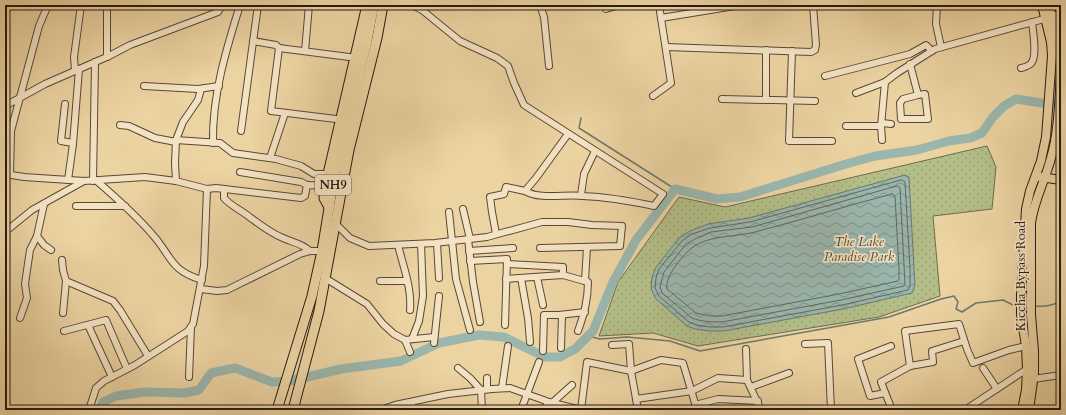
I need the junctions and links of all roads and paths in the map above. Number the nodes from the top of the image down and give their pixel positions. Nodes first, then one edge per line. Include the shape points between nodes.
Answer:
1 (48, 5) edge
2 (81, 5) edge
3 (107, 5) edge
4 (222, 5) edge
5 (240, 5) edge
6 (258, 5) edge
7 (309, 5) edge
8 (368, 5) edge
9 (374, 5) edge
10 (383, 5) edge
11 (412, 5) edge
12 (540, 5) edge
13 (619, 5) edge
14 (659, 5) edge
15 (741, 5) edge
16 (813, 5) edge
17 (937, 5) edge
18 (1042, 5) edge
19 (1049, 5) edge
20 (606, 9) dead end
21 (1061, 13) edge
22 (661, 18) junction
23 (1048, 18) junction
24 (1032, 22) junction
25 (253, 41) junction
26 (666, 47) junction
27 (941, 47) junction
28 (279, 48) junction
29 (766, 50) junction
30 (304, 51) junction
31 (792, 51) junction
32 (932, 51) junction
33 (107, 57) junction
34 (358, 59) junction
35 (95, 62) junction
36 (910, 64) junction
37 (549, 66) dead end
38 (1061, 66) edge
39 (1021, 68) dead end
40 (77, 70) junction
41 (1061, 73) edge
42 (826, 76) dead end
43 (885, 82) junction
44 (144, 86) dead end
45 (218, 86) junction
46 (201, 89) junction
47 (856, 93) dead end
48 (918, 95) junction
49 (653, 96) dead end
50 (19, 98) junction
51 (722, 99) dead end
52 (766, 100) junction
53 (790, 100) junction
54 (814, 101) dead end
55 (66, 104) dead end
56 (5, 106) edge
57 (285, 113) junction
58 (344, 120) junction
59 (891, 124) dead end
60 (120, 125) dead end
61 (882, 125) junction
62 (846, 126) dead end
63 (241, 131) dead end
64 (568, 134) junction
65 (882, 140) dead end
66 (176, 141) junction
67 (832, 141) dead end
68 (73, 143) junction
69 (213, 143) junction
70 (594, 151) junction
71 (270, 158) junction
72 (240, 172) dead end
73 (331, 174) junction
74 (7, 175) edge
75 (1036, 176) junction
76 (1045, 179) junction
77 (68, 180) junction
78 (1061, 180) edge
79 (84, 181) junction
80 (95, 181) junction
81 (176, 181) junction
82 (307, 185) junction
83 (329, 186) junction
84 (207, 189) junction
85 (224, 189) junction
86 (525, 191) junction
87 (581, 195) junction
88 (44, 204) junction
89 (76, 206) dead end
90 (125, 206) junction
91 (462, 210) dead end
92 (449, 212) dead end
93 (335, 223) junction
94 (5, 232) edge
95 (496, 234) junction
96 (37, 236) junction
97 (469, 239) junction
98 (452, 241) junction
99 (438, 243) junction
100 (421, 244) junction
101 (398, 245) junction
102 (587, 247) junction
103 (513, 248) dead end
104 (540, 248) dead end
105 (51, 250) dead end
106 (310, 251) junction
107 (469, 251) junction
108 (326, 252) junction
109 (62, 260) dead end
110 (470, 261) junction
111 (507, 264) junction
112 (563, 275) junction
113 (537, 277) junction
114 (326, 278) junction
115 (439, 278) dead end
116 (521, 278) junction
117 (506, 279) junction
118 (202, 280) junction
119 (66, 281) junction
120 (380, 281) dead end
121 (407, 281) junction
122 (585, 281) junction
123 (200, 289) junction
124 (439, 296) dead end
125 (543, 305) dead end
126 (410, 310) dead end
127 (584, 312) junction
128 (63, 313) dead end
129 (562, 315) junction
130 (20, 318) dead end
131 (480, 322) dead end
132 (88, 325) junction
133 (505, 325) dead end
134 (191, 327) junction
135 (470, 330) dead end
136 (64, 331) dead end
137 (578, 331) dead end
138 (408, 339) junction
139 (530, 342) dead end
140 (964, 342) junction
141 (806, 344) dead end
142 (612, 345) dead end
143 (508, 346) dead end
144 (891, 346) dead end
145 (1026, 346) junction
146 (562, 348) dead end
147 (746, 349) dead end
148 (544, 351) dead end
149 (410, 352) dead end
150 (148, 356) junction
151 (540, 362) dead end
152 (910, 366) junction
153 (458, 368) dead end
154 (983, 368) dead end
155 (128, 369) junction
156 (1027, 369) junction
157 (630, 371) junction
158 (789, 373) dead end
159 (1061, 375) edge
160 (189, 376) dead end
161 (112, 377) junction
162 (487, 378) dead end
163 (1033, 379) junction
164 (748, 380) junction
165 (572, 385) dead end
166 (751, 387) junction
167 (502, 388) junction
168 (997, 389) junction
169 (484, 390) junction
170 (692, 391) junction
171 (885, 393) junction
172 (528, 394) junction
173 (636, 398) junction
174 (758, 401) junction
175 (411, 402) junction
176 (549, 402) junction
177 (295, 406) edge
178 (398, 407) edge
179 (696, 408) edge
180 (1028, 408) edge
181 (89, 410) edge
182 (277, 410) edge
183 (380, 410) edge
184 (413, 410) edge
185 (482, 410) edge
186 (513, 410) edge
187 (521, 410) edge
188 (546, 410) edge
189 (581, 410) edge
190 (638, 410) edge
191 (761, 410) edge
192 (831, 410) edge
193 (892, 410) edge
194 (966, 410) edge

1 - 50 street via 39,26
2 - 40 street via 74,57
3 - 33 street
4 - 33 street via 218,12 130,45
5 - 45 street via 224,54
6 - 25 street
7 - 30 street
8 - 34 highway
9 - 34 highway, NH9
10 - 93 highway, NH9 via 349,150
11 - 64 street via 460,41 497,58 508,66 524,105
12 - 37 street via 544,17
13 - 20 street
14 - 22 street
15 - 22 street
16 - 31 street via 815,50
17 - 27 street via 936,24
18 - 23 main road
19 - 23 main road
21 - 23 street
22 - 26 street
23 - 24 street
23 - 38 main road via 1060,54
23 - 75 main road via 1052,56 1048,115 1044,150
24 - 27 street
24 - 39 street via 1034,57 1031,64
25 - 28 street via 276,45
25 - 63 street
26 - 29 street
26 - 49 street via 671,83
27 - 32 street
28 - 30 street
28 - 57 street via 271,111
29 - 31 street
29 - 52 street
30 - 34 street
31 - 53 street
32 - 36 street
32 - 42 street via 926,45 910,54
33 - 35 street
34 - 58 highway, NH9
35 - 40 street
35 - 80 street
36 - 43 street
36 - 48 street
40 - 50 street
40 - 68 street
41 - 76 main road, Kiccha Bypass Road via 1058,114
43 - 47 street
43 - 61 street
44 - 46 street
45 - 46 street
45 - 69 street via 212,121
46 - 66 street via 198,100 182,122
48 - 48 street via 903,99 900,103 901,119 928,119 925,94
50 - 56 street
50 - 74 street via 11,131
51 - 52 street
52 - 53 street
53 - 54 street
53 - 67 street via 789,141
55 - 68 street via 61,141
57 - 58 street
57 - 71 street
58 - 73 highway, NH9
59 - 61 street
60 - 66 street via 129,126 155,138
61 - 62 street
61 - 65 street
64 - 70 street
64 - 86 street
66 - 69 street
66 - 81 street
68 - 77 street
69 - 71 street via 220,143 233,153
70 - 87 street via 584,174
70 - 87 street via 663,194 654,206
71 - 73 street via 301,166 314,174
72 - 82 street
73 - 83 highway, NH9
74 - 77 street
75 - 76 main road
75 - 145 main road via 1026,209 1021,295
76 - 78 main road
76 - 163 main road, Kiccha Bypass Road via 1036,198 1031,223
77 - 79 street
79 - 80 street
79 - 88 street
80 - 81 street via 145,177
80 - 90 street
81 - 84 street
82 - 83 street
82 - 85 street via 305,196 302,198
83 - 108 highway, NH9
84 - 85 street
84 - 118 street
85 - 106 street via 224,198 229,204 257,224 282,238 304,245
86 - 87 street via 561,197
86 - 95 street via 506,187 504,194 490,196
88 - 94 street via 32,210
88 - 96 street
89 - 90 street
90 - 118 street via 153,235 174,265 189,276
91 - 97 street
92 - 98 street
93 - 101 street via 350,238 369,246
93 - 108 highway, NH9
95 - 97 street
95 - 102 street via 542,222 622,226 620,246
96 - 105 street
96 - 130 street via 30,250 25,284 27,298
97 - 98 street
97 - 107 street
98 - 99 street
98 - 135 street via 456,278
99 - 100 street
99 - 115 street
100 - 101 street
100 - 138 street via 423,296 419,321
101 - 121 street
102 - 104 street
102 - 122 street
103 - 107 street
106 - 108 street
106 - 123 street via 227,290
107 - 110 street
108 - 114 highway, NH9
108 - 182 highway, NH9
109 - 119 street
110 - 111 street via 507,259
110 - 131 street
111 - 112 street via 563,267
111 - 117 street
112 - 113 street
112 - 122 street
113 - 116 street
113 - 125 street
114 - 138 street via 367,304 394,334
114 - 177 highway, NH9
116 - 117 street
116 - 139 street
117 - 133 street
118 - 123 street
119 - 128 street
119 - 150 street via 113,301
120 - 121 street
121 - 126 street
122 - 127 street via 588,282 588,296
123 - 134 street
124 - 138 street via 434,340
127 - 129 street
127 - 137 street
129 - 146 street
129 - 148 street via 544,315
132 - 136 street
132 - 155 street via 106,320
132 - 161 street
134 - 150 street
134 - 160 street
138 - 149 street
140 - 145 street via 973,364
140 - 152 street via 932,351 933,362
140 - 152 street via 959,324 905,331
141 - 192 street via 828,343
142 - 157 street via 629,344
143 - 167 street
144 - 171 street via 858,359 870,396
145 - 156 main road
147 - 164 street
150 - 155 street
151 - 172 street
152 - 171 street via 881,382
153 - 169 street
154 - 168 street
155 - 161 street
156 - 168 street
156 - 180 main road
157 - 170 street via 661,360 683,363
157 - 173 street
157 - 189 street via 587,362
158 - 166 street
159 - 163 street
161 - 181 street via 96,388
162 - 169 street
163 - 180 main road, Kiccha Bypass Road
164 - 166 street
164 - 170 street via 718,378
165 - 176 street
166 - 174 street
167 - 169 street
167 - 172 street
168 - 194 street
169 - 175 street
169 - 185 street
170 - 173 street
170 - 179 street
171 - 193 street
172 - 176 street
172 - 187 street
173 - 190 street
174 - 179 street via 718,399
174 - 191 street
175 - 178 street
175 - 184 street
176 - 188 street
176 - 189 street
178 - 183 street
186 - 187 street

